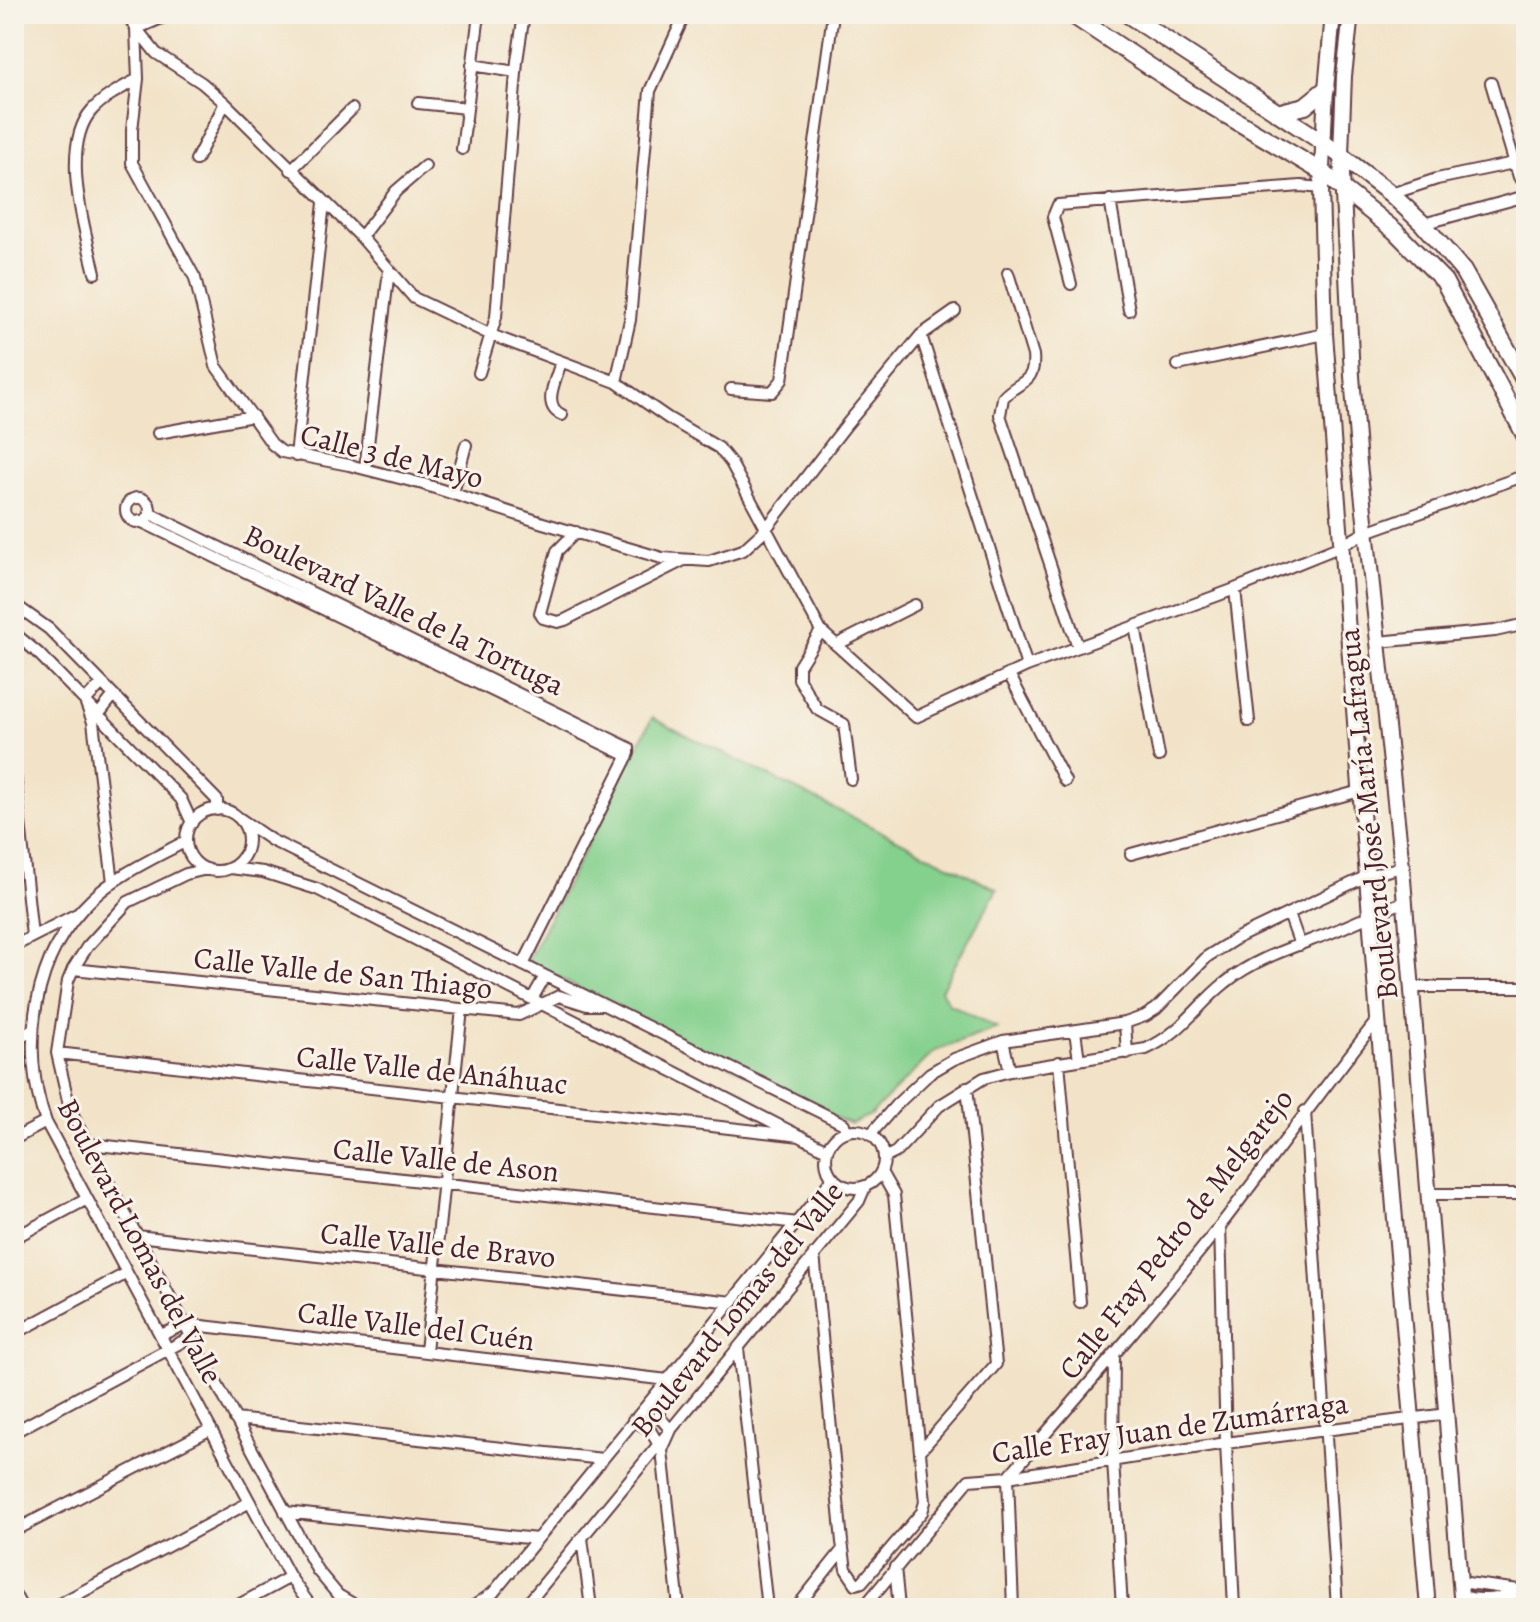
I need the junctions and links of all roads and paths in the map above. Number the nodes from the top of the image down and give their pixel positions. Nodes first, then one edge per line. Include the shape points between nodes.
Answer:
1 (125, 14) edge
2 (171, 14) edge
3 (479, 14) edge
4 (524, 14) edge
5 (685, 14) edge
6 (833, 14) edge
7 (1071, 14) edge
8 (1127, 14) edge
9 (1333, 14) edge
10 (1351, 14) edge
11 (136, 29) junction
12 (472, 65) junction
13 (516, 72) junction
14 (138, 79) junction
15 (1491, 83) dead end
16 (1326, 89) junction
17 (225, 103) junction
18 (418, 103) dead end
19 (467, 108) junction
20 (352, 109) dead end
21 (1277, 113) junction
22 (1324, 143) junction
23 (462, 149) dead end
24 (1341, 154) junction
25 (196, 160) dead end
26 (1514, 163) junction
27 (425, 166) dead end
28 (291, 170) junction
29 (1519, 177) dead end
30 (1322, 180) junction
31 (1342, 186) junction
32 (1391, 194) junction
33 (1526, 196) edge
34 (1110, 200) junction
35 (324, 203) junction
36 (1423, 224) junction
37 (361, 237) junction
38 (389, 270) junction
39 (95, 273) dead end
40 (1008, 273) dead end
41 (1071, 284) dead end
42 (1129, 310) dead end
43 (955, 311) dead end
44 (1325, 334) junction
45 (491, 335) junction
46 (921, 335) junction
47 (561, 362) junction
48 (1178, 365) dead end
49 (479, 373) dead end
50 (616, 382) junction
51 (1526, 383) edge
52 (731, 389) dead end
53 (562, 415) dead end
54 (253, 416) junction
55 (158, 433) dead end
56 (1526, 437) edge
57 (466, 445) dead end
58 (296, 456) junction
59 (365, 469) junction
60 (1526, 475) edge
61 (453, 493) junction
62 (149, 513) junction
63 (140, 521) junction
64 (765, 530) junction
65 (576, 532) junction
66 (1366, 532) junction
67 (1341, 546) junction
68 (682, 561) junction
69 (1235, 589) junction
70 (14, 604) edge
71 (915, 605) dead end
72 (1526, 624) edge
73 (1135, 626) junction
74 (821, 631) junction
75 (14, 633) edge
76 (1378, 642) junction
77 (836, 645) junction
78 (1078, 647) junction
79 (1027, 666) junction
80 (1009, 674) junction
81 (102, 683) junction
82 (114, 695) junction
83 (85, 701) junction
84 (96, 718) junction
85 (1249, 721) dead end
86 (628, 756) junction
87 (1159, 756) dead end
88 (14, 765) edge
89 (851, 779) dead end
90 (1065, 781) dead end
91 (1360, 791) junction
92 (217, 810) junction
93 (239, 818) junction
94 (192, 823) junction
95 (186, 841) junction
96 (1131, 854) dead end
97 (1402, 867) junction
98 (230, 868) junction
99 (207, 869) junction
100 (1367, 876) junction
101 (113, 882) junction
102 (1404, 902) junction
103 (78, 913) junction
104 (1289, 914) junction
105 (1370, 914) junction
106 (32, 936) junction
107 (1300, 945) junction
108 (14, 946) edge
109 (523, 965) junction
110 (73, 969) junction
111 (545, 976) junction
112 (1411, 987) junction
113 (1526, 987) edge
114 (532, 999) junction
115 (603, 1004) junction
116 (545, 1005) junction
117 (462, 1009) junction
118 (1378, 1019) junction
119 (1125, 1023) junction
120 (33, 1030) junction
121 (1075, 1031) junction
122 (14, 1040) edge
123 (1003, 1041) junction
124 (57, 1053) junction
125 (1127, 1053) junction
126 (1079, 1060) junction
127 (1059, 1062) junction
128 (1010, 1071) junction
129 (967, 1087) junction
130 (453, 1097) junction
131 (1305, 1111) junction
132 (46, 1122) junction
133 (846, 1132) junction
134 (870, 1135) junction
135 (801, 1136) junction
136 (14, 1139) edge
137 (89, 1144) junction
138 (827, 1150) junction
139 (884, 1158) junction
140 (881, 1172) junction
141 (833, 1178) junction
142 (444, 1183) junction
143 (865, 1187) junction
144 (1429, 1194) junction
145 (1526, 1194) edge
146 (87, 1199) junction
147 (798, 1223) junction
148 (1220, 1226) junction
149 (137, 1236) junction
150 (14, 1238) edge
151 (814, 1254) junction
152 (435, 1269) junction
153 (127, 1273) junction
154 (733, 1302) junction
155 (1080, 1302) dead end
156 (1526, 1309) edge
157 (185, 1324) junction
158 (1526, 1328) edge
159 (14, 1334) edge
160 (161, 1335) junction
161 (191, 1337) junction
162 (168, 1348) junction
163 (738, 1348) junction
164 (426, 1351) junction
165 (1114, 1356) junction
166 (668, 1380) junction
167 (1447, 1414) junction
168 (235, 1419) junction
169 (1413, 1419) junction
170 (633, 1420) junction
171 (211, 1429) junction
172 (671, 1430) junction
173 (1325, 1431) junction
174 (14, 1432) edge
175 (1226, 1443) junction
176 (661, 1447) junction
177 (920, 1451) junction
178 (603, 1459) junction
179 (1113, 1460) junction
180 (1008, 1477) junction
181 (250, 1502) junction
182 (285, 1512) junction
183 (16, 1526) edge
184 (582, 1538) junction
185 (537, 1539) junction
186 (843, 1549) junction
187 (895, 1567) junction
188 (290, 1577) junction
189 (1523, 1591) edge
190 (14, 1593) edge
191 (1461, 1595) edge
192 (57, 1607) edge
193 (22, 1608) edge
194 (233, 1608) edge
195 (312, 1608) edge
196 (360, 1608) edge
197 (471, 1608) edge
198 (524, 1608) edge
199 (591, 1608) edge
200 (679, 1608) edge
201 (767, 1608) edge
202 (796, 1608) edge
203 (863, 1608) edge
204 (899, 1608) edge
205 (1013, 1608) edge
206 (1122, 1608) edge
207 (1234, 1608) edge
208 (1337, 1608) edge
209 (1428, 1608) edge

1 - 11 street
2 - 11 street
3 - 12 street
4 - 13 street
5 - 50 street via 650,91 630,320
6 - 52 street via 782,380 772,392
7 - 30 main road
8 - 21 main road
9 - 16 main road, Boulevard José María Lafragua
10 - 24 main road, Boulevard José María Lafragua
11 - 14 street, Calle 3 de Mayo
11 - 17 street via 167,61
12 - 13 street
12 - 19 street
13 - 45 street
14 - 39 street via 93,109 75,151
14 - 54 street, Calle 3 de Mayo via 131,152 136,174 195,278 216,366
15 - 26 street
16 - 21 main road via 1305,106
16 - 22 main road, Boulevard José María Lafragua
17 - 25 street
17 - 28 street
18 - 19 street
19 - 23 street
20 - 28 street
21 - 22 main road
22 - 24 main road
22 - 30 main road, Boulevard José María Lafragua
24 - 31 main road, Boulevard José María Lafragua
24 - 32 main road
26 - 29 street
26 - 32 street
27 - 37 street via 396,191
28 - 35 street
30 - 31 main road
30 - 34 street via 1301,186
30 - 44 main road, Boulevard José María Lafragua
31 - 56 main road via 1444,281
31 - 66 main road, Boulevard José María Lafragua
32 - 36 main road
33 - 36 street
34 - 41 street via 1054,209
34 - 42 street
35 - 37 street
35 - 58 street
36 - 51 main road via 1463,271
37 - 38 street
38 - 45 street via 422,303
38 - 59 street
40 - 78 street via 1033,368 1028,379 1003,398 1000,415
43 - 46 street, Calle 3 de Mayo
44 - 48 street
44 - 67 main road, Boulevard José María Lafragua
45 - 47 street
45 - 49 street
46 - 64 street, Calle 3 de Mayo
46 - 79 street
47 - 50 street
47 - 53 street via 550,403
50 - 64 street via 719,448
54 - 55 street
54 - 58 street, Calle 3 de Mayo via 275,448
57 - 61 street
58 - 59 street, Calle 3 de Mayo
59 - 61 street, Calle 3 de Mayo
60 - 66 street
61 - 65 street, Calle 3 de Mayo
62 - 63 street
62 - 63 street via 142,499 129,502 127,515
62 - 86 street, Boulevard Valle de la Tortuga via 625,744
63 - 86 street, Boulevard Valle de la Tortuga
64 - 68 street, Calle 3 de Mayo via 743,550 709,561
64 - 74 street
65 - 68 street, Calle 3 de Mayo
65 - 68 street via 557,551 543,618 565,620
66 - 67 street
66 - 76 main road, Boulevard José María Lafragua
67 - 69 street
67 - 91 main road, Boulevard José María Lafragua
69 - 73 street
69 - 85 street
70 - 81 street via 49,629
71 - 77 street
72 - 76 street
73 - 78 street
73 - 87 street
74 - 77 street
74 - 89 street via 799,666 799,679 817,709 844,724
75 - 83 street
76 - 97 main road, Boulevard José María Lafragua
77 - 80 street via 916,717
78 - 79 street
79 - 80 street
80 - 90 street
81 - 82 street
81 - 83 street
82 - 84 street
82 - 92 street via 217,800
83 - 84 street
84 - 94 street via 181,799
84 - 101 street
86 - 109 street
88 - 106 street
91 - 96 street
91 - 100 main road, Boulevard José María Lafragua
92 - 93 street
92 - 94 street
93 - 98 street via 245,825 246,852
93 - 109 street via 271,840
94 - 95 street
95 - 99 street via 195,862
95 - 101 street, Boulevard Lomas del Valle
97 - 100 street
97 - 102 main road, Boulevard José María Lafragua
98 - 99 street
98 - 114 street, Boulevard Lomas del Valle via 317,889
99 - 110 street, Boulevard Lomas del Valle via 128,902
100 - 104 street
100 - 105 main road, Boulevard José María Lafragua
101 - 103 street, Boulevard Lomas del Valle
102 - 105 street
102 - 112 main road, Boulevard José María Lafragua
103 - 106 street
103 - 120 street, Boulevard Lomas del Valle via 49,966
104 - 107 street
104 - 119 street via 1208,956 1156,1009
105 - 107 street
105 - 118 main road, Boulevard José María Lafragua
106 - 108 street
107 - 125 street via 1250,965 1223,984 1165,1041
109 - 111 street
110 - 117 street, Calle Valle de San Thiago
110 - 124 street, Boulevard Lomas del Valle
111 - 114 street
111 - 115 street
112 - 113 street
112 - 144 main road, Boulevard José María Lafragua
114 - 116 street, Boulevard Lomas del Valle
115 - 116 street, Calle Valle de San Thiago via 559,996
115 - 133 street via 844,1124
116 - 117 street, Calle Valle de San Thiago via 519,1015
116 - 135 street, Boulevard Lomas del Valle
117 - 130 street
118 - 131 street, Calle Fray Pedro de Melgarejo
118 - 169 main road, Boulevard José María Lafragua
119 - 121 street
119 - 125 street
120 - 122 street
120 - 132 street, Boulevard Lomas del Valle via 38,1101
121 - 123 street
121 - 126 street
123 - 128 street
123 - 134 street via 930,1073
124 - 130 street, Calle Valle de Anáhuac
124 - 137 street, Boulevard Lomas del Valle via 69,1105
125 - 126 street
126 - 127 street
127 - 128 street
127 - 155 street
128 - 129 street
129 - 139 street
129 - 177 street via 996,1364
130 - 135 street, Calle Valle de Anáhuac
130 - 142 street
131 - 148 street, Calle Fray Pedro de Melgarejo
131 - 173 street
132 - 136 street
132 - 146 street, Boulevard Lomas del Valle
133 - 134 street
133 - 138 street
134 - 139 street
135 - 138 street, Boulevard Lomas del Valle
137 - 142 street, Calle Valle de Ason
137 - 149 street, Boulevard Lomas del Valle
138 - 141 street
139 - 140 street
140 - 143 street
140 - 177 street via 894,1195
141 - 143 street via 848,1188
141 - 147 street, Boulevard Lomas del Valle
142 - 147 street, Calle Valle de Ason
142 - 152 street
143 - 151 street, Boulevard Lomas del Valle
144 - 145 street
144 - 167 main road, Boulevard José María Lafragua
146 - 150 street
146 - 153 street, Boulevard Lomas del Valle
147 - 154 street, Boulevard Lomas del Valle
148 - 165 street, Calle Fray Pedro de Melgarejo
148 - 175 street
149 - 152 street, Calle Valle de Bravo
149 - 157 street, Boulevard Lomas del Valle
151 - 163 street, Boulevard Lomas del Valle
151 - 186 street
152 - 154 street, Calle Valle de Bravo
152 - 164 street
153 - 159 street
153 - 160 street, Boulevard Lomas del Valle
154 - 166 street, Boulevard Lomas del Valle
156 - 158 street
157 - 160 street
157 - 161 street, Boulevard Lomas del Valle
157 - 164 street, Calle Valle del Cuén
160 - 162 street, Boulevard Lomas del Valle
161 - 162 street
161 - 168 street, Boulevard Lomas del Valle
162 - 171 street, Boulevard Lomas del Valle
162 - 174 street
163 - 172 street, Boulevard Lomas del Valle
163 - 201 street
164 - 166 street, Calle Valle del Cuén
165 - 179 street
165 - 180 street, Calle Fray Pedro de Melgarejo
166 - 170 street, Boulevard Lomas del Valle
166 - 172 street via 671,1390 657,1413
167 - 169 street, Calle Fray Juan de Zumárraga
167 - 191 main road, Boulevard José María Lafragua
168 - 178 street
168 - 182 street, Boulevard Lomas del Valle
169 - 173 street, Calle Fray Juan de Zumárraga
169 - 209 main road, Boulevard José María Lafragua
170 - 176 street via 650,1430
170 - 178 street, Boulevard Lomas del Valle
171 - 181 street, Boulevard Lomas del Valle
171 - 183 street
172 - 176 street, Boulevard Lomas del Valle
173 - 175 street, Calle Fray Juan de Zumárraga
173 - 208 street
175 - 179 street, Calle Fray Juan de Zumárraga
175 - 207 street
176 - 184 street, Boulevard Lomas del Valle
176 - 200 street
177 - 186 street via 922,1512 862,1582 856,1584 846,1569
178 - 185 street, Boulevard Lomas del Valle
179 - 180 street, Calle Fray Juan de Zumárraga
179 - 206 street
180 - 187 street, Calle Fray Juan de Zumárraga via 969,1480
180 - 205 street
181 - 188 street, Boulevard Lomas del Valle
181 - 192 street
182 - 185 street
182 - 196 street, Boulevard Lomas del Valle via 317,1570 338,1595
184 - 198 street, Boulevard Lomas del Valle
184 - 199 street
185 - 197 street, Boulevard Lomas del Valle via 493,1593
186 - 202 street
187 - 203 street, Calle Fray Juan de Zumárraga
187 - 204 street
188 - 194 street
188 - 195 street, Boulevard Lomas del Valle
189 - 191 street via 1470,1599
190 - 193 street

